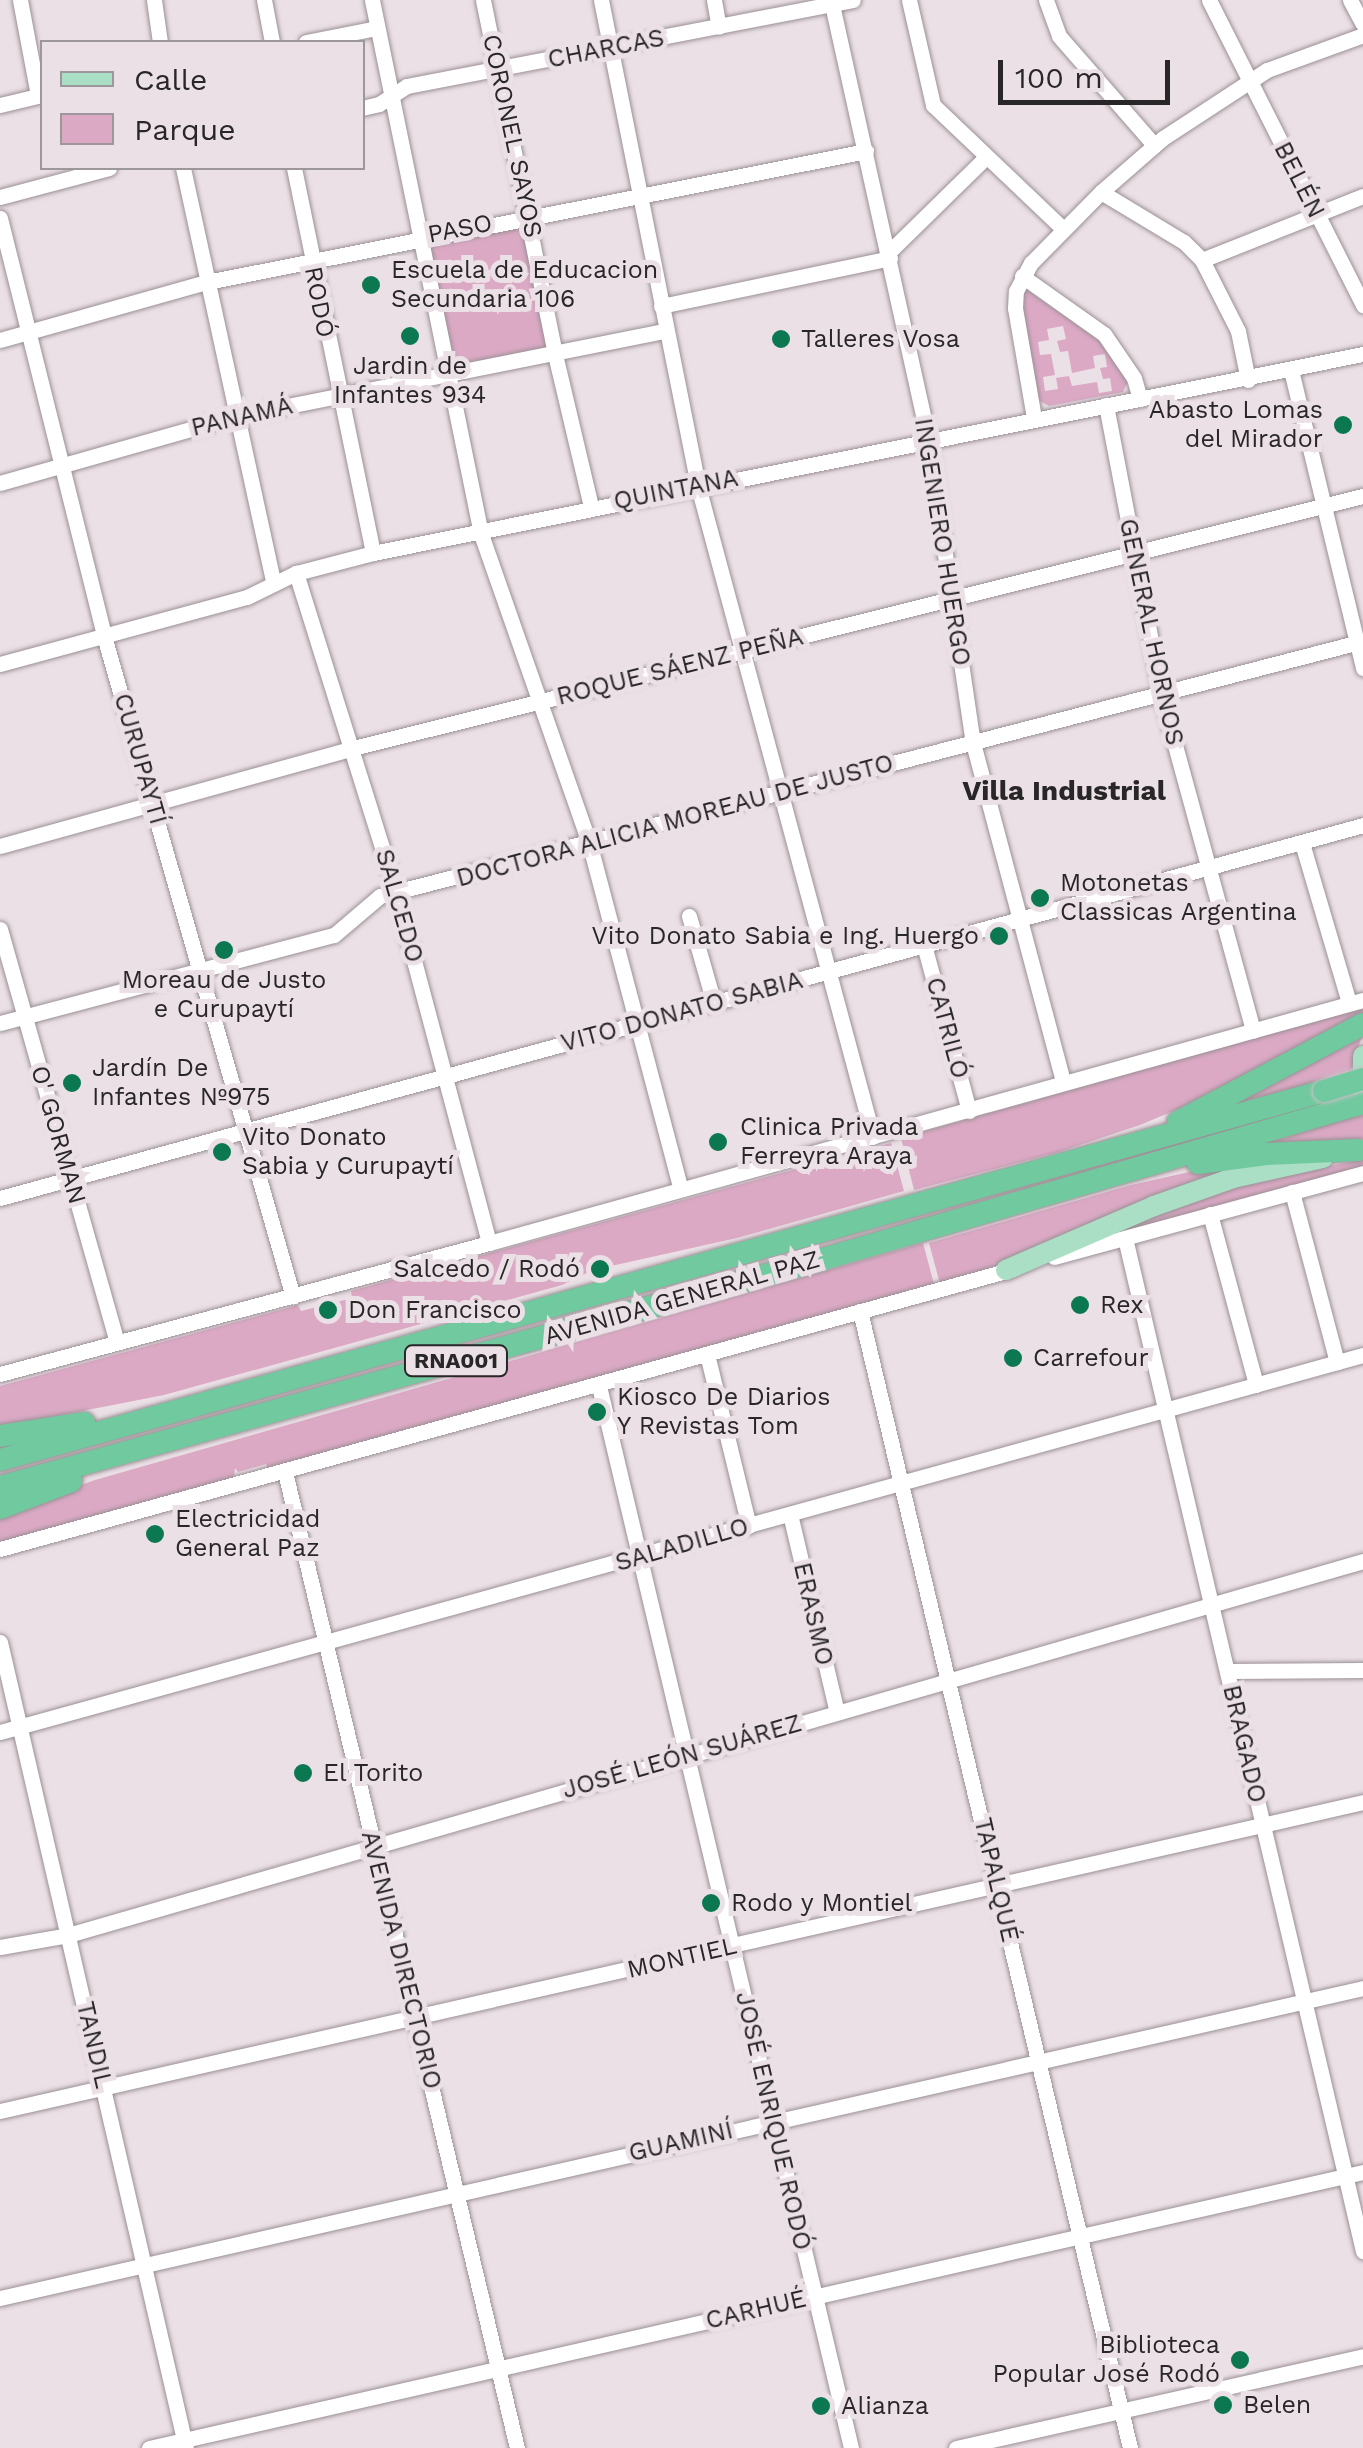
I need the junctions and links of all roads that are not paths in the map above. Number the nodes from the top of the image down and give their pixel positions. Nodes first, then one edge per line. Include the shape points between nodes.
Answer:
1 (20, 0) edge
2 (154, 0) edge
3 (264, 0) edge
4 (372, 0) edge
5 (484, 0) edge
6 (602, 0) edge
7 (714, 0) edge
8 (853, 0) edge
9 (909, 0) edge
10 (1046, 0) edge
11 (1208, 0) edge
12 (1350, 0) edge
13 (831, 2) edge
14 (1363, 24) edge
15 (719, 27) junction
16 (377, 28) junction
17 (1363, 35) edge
18 (160, 40) edge
19 (272, 40) edge
20 (316, 40) edge
21 (611, 48) junction
22 (498, 70) junction
23 (1248, 80) junction
24 (40, 95) edge
25 (392, 96) junction
26 (0, 105) edge
27 (365, 107) edge
28 (1154, 145) junction
29 (866, 151) junction
30 (985, 158) junction
31 (101, 170) edge
32 (183, 170) edge
33 (294, 170) edge
34 (1101, 192) junction
35 (641, 194) junction
36 (1363, 196) edge
37 (0, 197) edge
38 (1315, 214) junction
39 (530, 215) junction
40 (0, 218) edge
41 (1063, 228) junction
42 (418, 237) junction
43 (890, 255) junction
44 (1202, 260) junction
45 (311, 261) junction
46 (1022, 276) junction
47 (207, 282) junction
48 (661, 306) junction
49 (1363, 306) edge
50 (665, 330) junction
51 (28, 332) junction
52 (0, 340) edge
53 (554, 350) junction
54 (1363, 354) edge
55 (1291, 370) junction
56 (445, 373) junction
57 (1248, 380) junction
58 (338, 396) junction
59 (1140, 399) junction
60 (1106, 405) junction
61 (234, 417) junction
62 (1034, 418) junction
63 (928, 439) junction
64 (60, 466) junction
65 (0, 482) edge
66 (698, 486) junction
67 (1363, 496) edge
68 (591, 506) junction
69 (1323, 506) junction
70 (480, 534) junction
71 (373, 553) junction
72 (1132, 555) junction
73 (296, 573) junction
74 (272, 582) junction
75 (952, 602) junction
76 (104, 636) junction
77 (1360, 642) edge
78 (741, 648) junction
79 (0, 664) edge
80 (1363, 668) edge
81 (1161, 694) junction
82 (540, 703) junction
83 (974, 743) junction
84 (353, 748) junction
85 (780, 794) junction
86 (154, 804) junction
87 (1363, 825) edge
88 (588, 842) junction
89 (1302, 843) junction
90 (0, 846) edge
91 (1208, 866) junction
92 (396, 893) junction
93 (689, 916) dead end
94 (1018, 920) junction
95 (0, 929) edge
96 (924, 945) junction
97 (202, 968) junction
98 (830, 970) junction
99 (1356, 1002) edge
100 (714, 1003) junction
101 (23, 1016) junction
102 (0, 1023) edge
103 (636, 1024) junction
104 (1363, 1024) edge
105 (1252, 1031) junction
106 (1363, 1056) edge
107 (446, 1076) junction
108 (1363, 1080) edge
109 (1063, 1082) junction
110 (1363, 1092) edge
111 (1324, 1102) junction
112 (1363, 1103) edge
113 (970, 1111) junction
114 (245, 1134) junction
115 (873, 1137) junction
116 (1361, 1149) edge
117 (1116, 1163) junction
118 (1363, 1174) edge
119 (70, 1178) junction
120 (681, 1190) junction
121 (1292, 1192) junction
122 (0, 1198) edge
123 (1210, 1214) junction
124 (1124, 1238) junction
125 (489, 1244) junction
126 (1006, 1270) junction
127 (292, 1297) junction
128 (860, 1311) junction
129 (117, 1342) junction
130 (707, 1354) junction
131 (1363, 1355) edge
132 (1337, 1362) junction
133 (0, 1374) edge
134 (1256, 1384) junction
135 (599, 1386) junction
136 (171, 1410) junction
137 (1166, 1411) junction
138 (190, 1435) junction
139 (0, 1436) edge
140 (0, 1460) edge
141 (285, 1472) junction
142 (902, 1484) junction
143 (0, 1487) edge
144 (0, 1508) edge
145 (790, 1514) junction
146 (748, 1526) junction
147 (0, 1549) edge
148 (639, 1556) junction
149 (1363, 1561) edge
150 (1210, 1606) junction
151 (0, 1642) edge
152 (326, 1644) junction
153 (1363, 1670) edge
154 (1227, 1671) junction
155 (949, 1682) junction
156 (837, 1713) junction
157 (20, 1727) junction
158 (0, 1732) edge
159 (687, 1756) junction
160 (1363, 1802) edge
161 (1262, 1824) junction
162 (374, 1846) junction
163 (997, 1886) junction
164 (68, 1935) junction
165 (0, 1946) edge
166 (732, 1946) junction
167 (1363, 1988) edge
168 (1305, 2001) junction
169 (415, 2017) junction
170 (1040, 2062) junction
171 (103, 2087) junction
172 (0, 2111) edge
173 (774, 2121) junction
174 (1363, 2172) edge
175 (1345, 2176) junction
176 (456, 2192) junction
177 (1080, 2236) junction
178 (1363, 2250) edge
179 (144, 2264) junction
180 (815, 2297) junction
181 (0, 2298) edge
182 (1363, 2356) edge
183 (498, 2368) junction
184 (1121, 2410) junction
185 (185, 2444) edge
186 (148, 2448) edge
187 (517, 2448) edge
188 (851, 2448) edge
189 (956, 2448) edge
190 (1130, 2448) edge

1 - 24 street
2 - 18 street
3 - 19 street
4 - 16 street
5 - 22 street, CORONEL SAYOS
6 - 21 street
7 - 15 street
8 - 13 street, CHARCAS
9 - 30 street via 929,98
10 - 28 street via 1059,36
11 - 23 street, BELÉN
12 - 14 street
13 - 15 street, CHARCAS
13 - 29 street, INGENIERO HUERGO
15 - 21 street, CHARCAS
16 - 20 street
16 - 25 street
17 - 23 street
21 - 22 street, CHARCAS
21 - 35 street
22 - 25 street, CHARCAS via 407,86
22 - 39 street, CORONEL SAYOS
23 - 28 street
23 - 38 street, BELÉN
24 - 26 street
25 - 27 street, CHARCAS
25 - 42 street
28 - 34 street
29 - 35 street, PASO
29 - 43 street, INGENIERO HUERGO
30 - 41 street
30 - 43 street
31 - 37 street
32 - 47 street
33 - 45 street, RODÓ
34 - 41 street
34 - 44 street
35 - 39 street, PASO
35 - 48 street
36 - 38 street
38 - 44 street
38 - 49 street, BELÉN
39 - 42 street, PASO
39 - 53 street, CORONEL SAYOS
40 - 51 street, CURUPAYTÍ
41 - 46 street
42 - 45 street, PASO
42 - 56 street
43 - 48 street
43 - 63 street, INGENIERO HUERGO
44 - 57 street via 1238,330
45 - 47 street, PASO
45 - 58 street, RODÓ
46 - 59 street via 1104,334
46 - 62 street via 1015,308
47 - 51 street, PASO
47 - 61 street
48 - 50 street
50 - 53 street, PANAMÁ
50 - 66 street
51 - 52 street, PASO
51 - 64 street, CURUPAYTÍ
53 - 56 street, PANAMÁ
53 - 68 street, CORONEL SAYOS
54 - 55 street, QUINTANA
55 - 57 street, QUINTANA
55 - 69 street
56 - 58 street, PANAMÁ
56 - 70 street
57 - 59 street, QUINTANA
58 - 61 street, PANAMÁ
58 - 71 street, RODÓ
59 - 60 street, QUINTANA
60 - 62 street, QUINTANA
60 - 72 street, GENERAL HORNOS
61 - 64 street, PANAMÁ
61 - 74 street
62 - 63 street, QUINTANA
63 - 66 street, QUINTANA
63 - 75 street, INGENIERO HUERGO
64 - 65 street, PANAMÁ
64 - 76 street, CURUPAYTÍ
66 - 68 street, QUINTANA
66 - 78 street
67 - 69 street, ROQUE SÁENZ PEÑA
68 - 70 street, QUINTANA
69 - 72 street, ROQUE SÁENZ PEÑA
69 - 77 street
70 - 71 street, QUINTANA
70 - 82 street
71 - 73 street, QUINTANA
72 - 75 street, ROQUE SÁENZ PEÑA
72 - 81 street, GENERAL HORNOS
73 - 74 street, QUINTANA
73 - 84 street, SALCEDO
74 - 76 street, QUINTANA via 247,597
75 - 78 street, ROQUE SÁENZ PEÑA
75 - 83 street, INGENIERO HUERGO
76 - 79 street, QUINTANA
76 - 86 street, CURUPAYTÍ
77 - 80 street
77 - 81 street, DOCTORA ALICIA MOREAU DE JUSTO
78 - 82 street, ROQUE SÁENZ PEÑA
78 - 85 street
81 - 83 street, DOCTORA ALICIA MOREAU DE JUSTO
81 - 91 street, GENERAL HORNOS
82 - 84 street, ROQUE SÁENZ PEÑA
82 - 88 street
83 - 85 street, DOCTORA ALICIA MOREAU DE JUSTO
83 - 94 street, INGENIERO HUERGO
84 - 86 street, ROQUE SÁENZ PEÑA
84 - 92 street, SALCEDO
85 - 88 street, DOCTORA ALICIA MOREAU DE JUSTO
85 - 98 street
86 - 90 street, ROQUE SÁENZ PEÑA
86 - 97 street, CURUPAYTÍ
87 - 89 street, VITO DONATO SABIA
88 - 92 street, DOCTORA ALICIA MOREAU DE JUSTO
88 - 103 street
89 - 91 street, VITO DONATO SABIA
89 - 99 street
91 - 94 street, VITO DONATO SABIA
91 - 105 street, GENERAL HORNOS
92 - 97 street, DOCTORA ALICIA MOREAU DE JUSTO via 374,898 334,934
92 - 107 street, SALCEDO
93 - 100 street
94 - 96 street, VITO DONATO SABIA
94 - 109 street, INGENIERO HUERGO
95 - 101 street, O' GORMAN
96 - 98 street, VITO DONATO SABIA
96 - 113 street, CATRILÓ
97 - 101 street, DOCTORA ALICIA MOREAU DE JUSTO
97 - 114 street, CURUPAYTÍ
98 - 100 street, VITO DONATO SABIA
98 - 115 street
99 - 105 street
100 - 103 street, VITO DONATO SABIA
101 - 102 street, DOCTORA ALICIA MOREAU DE JUSTO
101 - 119 street, O' GORMAN
103 - 107 street, VITO DONATO SABIA
103 - 120 street
104 - 117 highway
105 - 109 street
106 - 110 main road
107 - 114 street, VITO DONATO SABIA
107 - 125 street, SALCEDO
108 - 111 highway, AVENIDA GENERAL PAZ / RNA001, bridge
109 - 113 street
111 - 112 highway, AVENIDA GENERAL PAZ / RNA001
111 - 117 highway, AVENIDA GENERAL PAZ / RNA001
113 - 115 street
114 - 119 street, VITO DONATO SABIA
114 - 127 street, CURUPAYTÍ
115 - 120 street
116 - 117 highway
116 - 126 main road via 1233,1178
117 - 136 highway, AVENIDA GENERAL PAZ / RNA001
117 - 138 highway, AVENIDA GENERAL PAZ / RNA001
118 - 121 street
119 - 122 street, VITO DONATO SABIA
119 - 129 street, O' GORMAN
120 - 125 street
121 - 123 street
121 - 132 street
123 - 124 street
123 - 134 street
124 - 126 street
124 - 137 street, BRAGADO
125 - 127 street
126 - 128 street
127 - 129 street
128 - 130 street
128 - 142 street, TAPALQUÉ
129 - 133 street
130 - 135 street
130 - 146 street
131 - 132 street, SALADILLO
132 - 134 street, SALADILLO
134 - 137 street, SALADILLO
135 - 141 street
135 - 148 street, JOSÉ ENRIQUE RODÓ
136 - 139 highway
136 - 140 highway, AVENIDA GENERAL PAZ / RNA001
137 - 142 street, SALADILLO
137 - 150 street, BRAGADO
138 - 143 highway, AVENIDA GENERAL PAZ / RNA001
138 - 144 highway
141 - 147 street
141 - 152 street, AVENIDA DIRECTORIO
142 - 145 street, SALADILLO
142 - 155 street, TAPALQUÉ
145 - 146 street, SALADILLO
145 - 156 street, ERASMO
146 - 148 street, SALADILLO
148 - 152 street, SALADILLO
148 - 159 street, JOSÉ ENRIQUE RODÓ
149 - 150 street, JOSÉ LEÓN SUÁREZ
150 - 154 street, BRAGADO
150 - 155 street, JOSÉ LEÓN SUÁREZ
151 - 157 street, TANDIL
152 - 157 street, SALADILLO
152 - 162 street, AVENIDA DIRECTORIO
153 - 154 street
154 - 161 street, BRAGADO
155 - 156 street, JOSÉ LEÓN SUÁREZ
155 - 163 street, TAPALQUÉ
156 - 159 street, JOSÉ LEÓN SUÁREZ
157 - 158 street, SALADILLO
157 - 164 street, TANDIL
159 - 162 street, JOSÉ LEÓN SUÁREZ
159 - 166 street, JOSÉ ENRIQUE RODÓ
160 - 161 street, MONTIEL
161 - 163 street, MONTIEL
161 - 168 street, BRAGADO
162 - 164 street, JOSÉ LEÓN SUÁREZ
162 - 169 street, AVENIDA DIRECTORIO
163 - 166 street, MONTIEL
163 - 170 street, TAPALQUÉ
164 - 165 street, JOSÉ LEÓN SUÁREZ
164 - 171 street, TANDIL
166 - 169 street, MONTIEL
166 - 173 street, JOSÉ ENRIQUE RODÓ
167 - 168 street, GUAMINÍ
168 - 170 street, GUAMINÍ
168 - 175 street, BRAGADO
169 - 171 street, MONTIEL
169 - 176 street, AVENIDA DIRECTORIO
170 - 173 street, GUAMINÍ
170 - 177 street, TAPALQUÉ
171 - 172 street, MONTIEL
171 - 179 street, TANDIL
173 - 176 street, GUAMINÍ
173 - 180 street, JOSÉ ENRIQUE RODÓ
174 - 175 street, CARHUÉ
175 - 177 street, CARHUÉ
175 - 178 street, BRAGADO
176 - 179 street, GUAMINÍ
176 - 183 street, AVENIDA DIRECTORIO
177 - 180 street, CARHUÉ
177 - 184 street, TAPALQUÉ
179 - 181 street, GUAMINÍ
179 - 185 street, TANDIL
180 - 183 street, CARHUÉ
180 - 188 street, JOSÉ ENRIQUE RODÓ
182 - 184 street
183 - 185 street, CARHUÉ
183 - 187 street, AVENIDA DIRECTORIO
184 - 189 street
184 - 190 street, TAPALQUÉ
185 - 186 street, CARHUÉ

